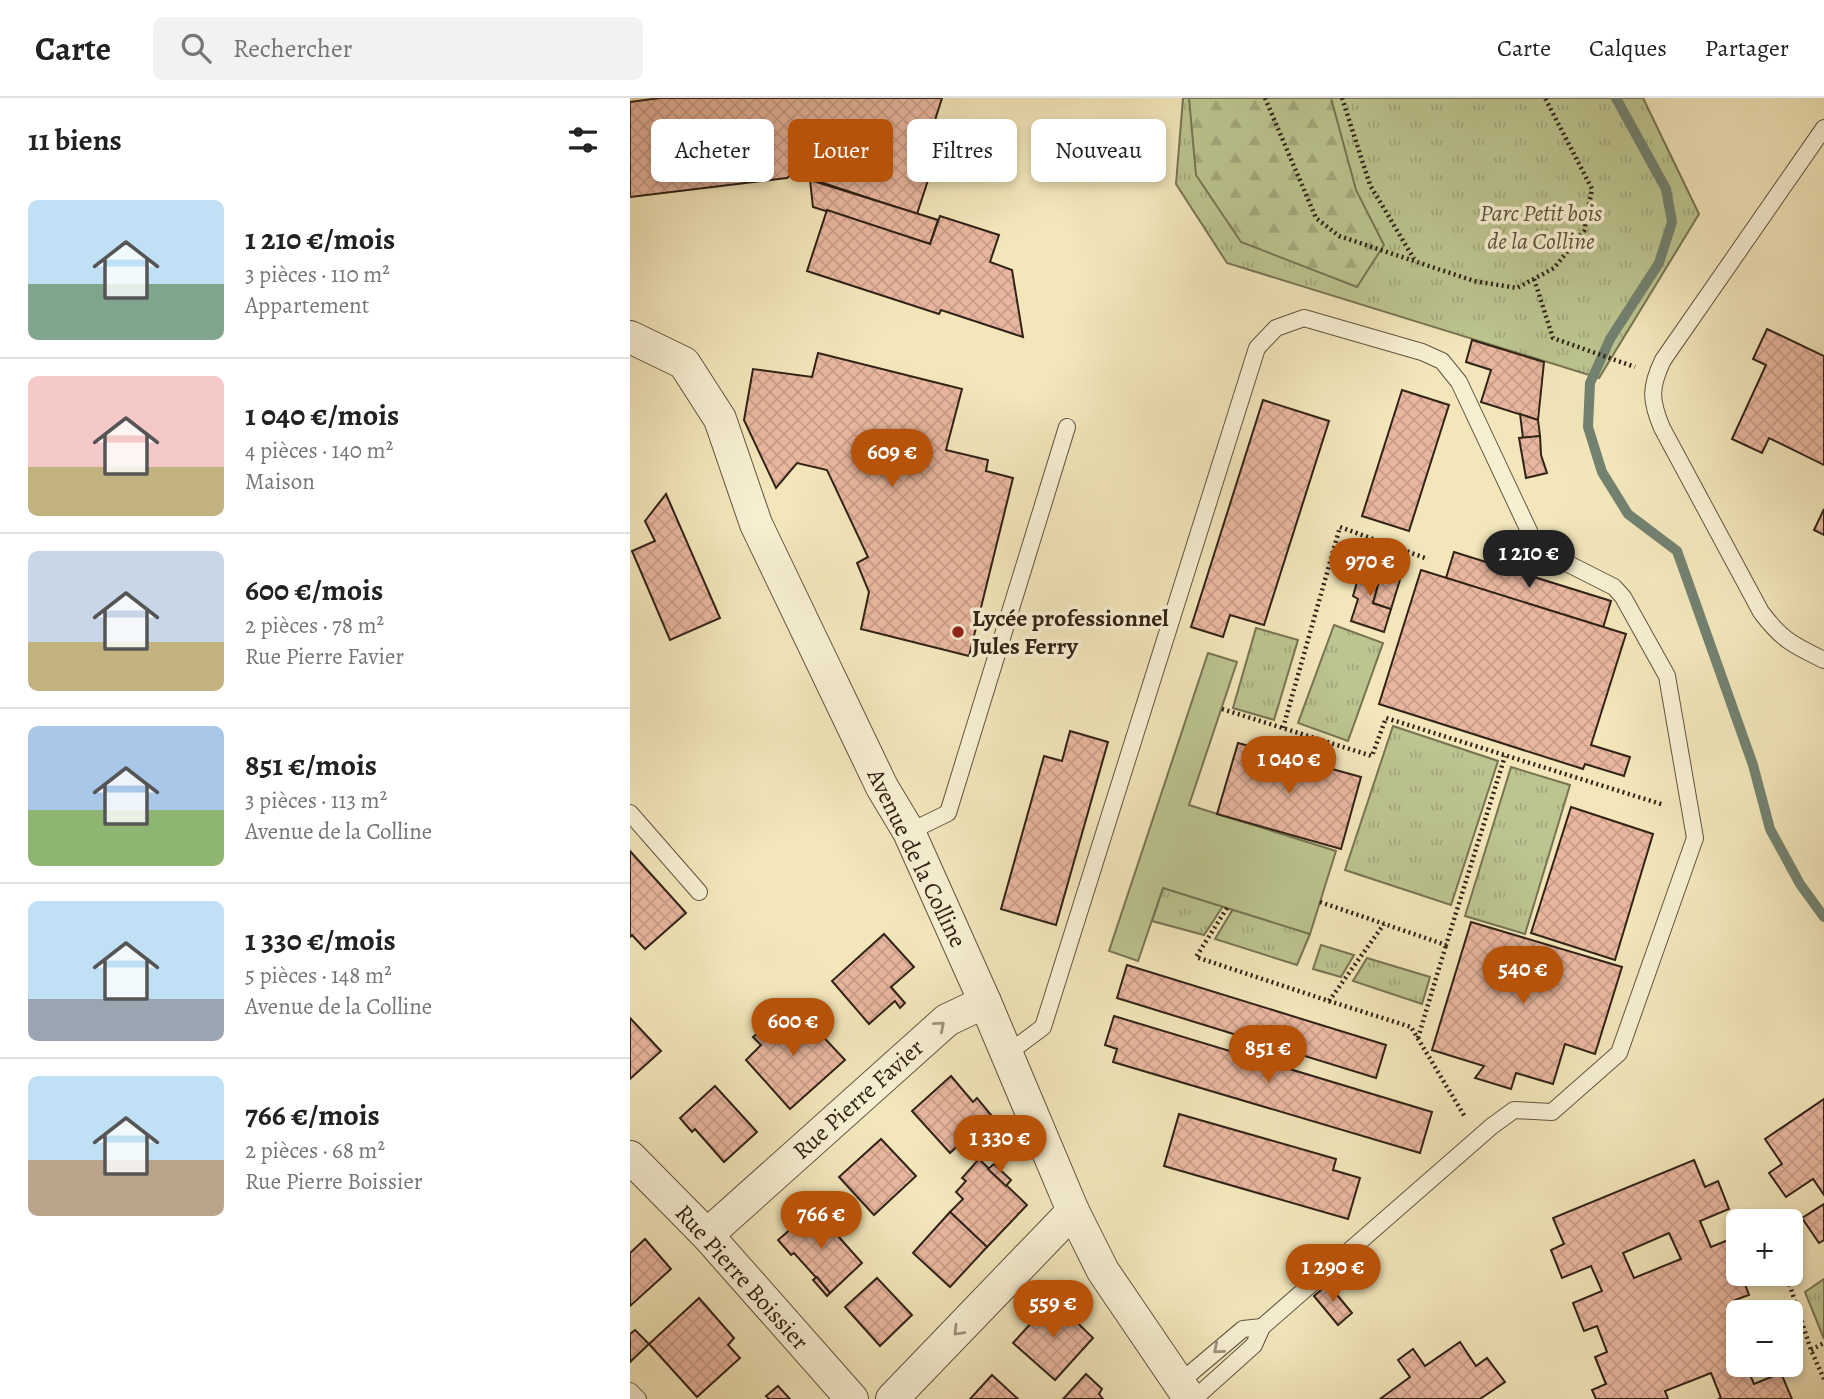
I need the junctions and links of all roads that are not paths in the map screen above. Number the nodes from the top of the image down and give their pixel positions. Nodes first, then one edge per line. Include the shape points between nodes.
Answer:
1 (1824, 128) edge
2 (630, 337) edge
3 (1067, 427) dead end
4 (1824, 660) edge
5 (630, 813) edge
6 (908, 832) junction
7 (699, 892) dead end
8 (985, 1002) junction
9 (1007, 1054) junction
10 (630, 1157) edge
11 (1073, 1212) junction
12 (707, 1235) junction
13 (1262, 1327) junction
14 (630, 1391) edge
15 (1188, 1393) edge
16 (638, 1399) edge
17 (852, 1399) edge
18 (892, 1399) edge

1 - 4 lane via 1663,360 1652,392 1662,428 1761,612 1777,634
2 - 6 street, Avenue de la Colline via 684,363 720,419 756,524
3 - 6 lane via 948,813
5 - 7 lane
6 - 8 street, Avenue de la Colline
8 - 9 street, Avenue de la Colline
12 -> 8 street, Rue Pierre Favier via 947,1020
9 - 11 street, Avenue de la Colline
9 - 13 lane via 1043,1027 1257,348 1276,328 1304,318 1442,361 1459,382 1537,548 1614,587 1667,676 1695,838 1619,1053 1552,1112 1514,1110
10 - 12 street, Rue Pierre Boissier
11 - 15 street, Avenue de la Colline via 1103,1271
11 -> 18 street
12 - 17 street, Rue Pierre Boissier
13 - 15 lane via 1254,1346
13 -> 15 lane via 1243,1329
14 - 16 lane

